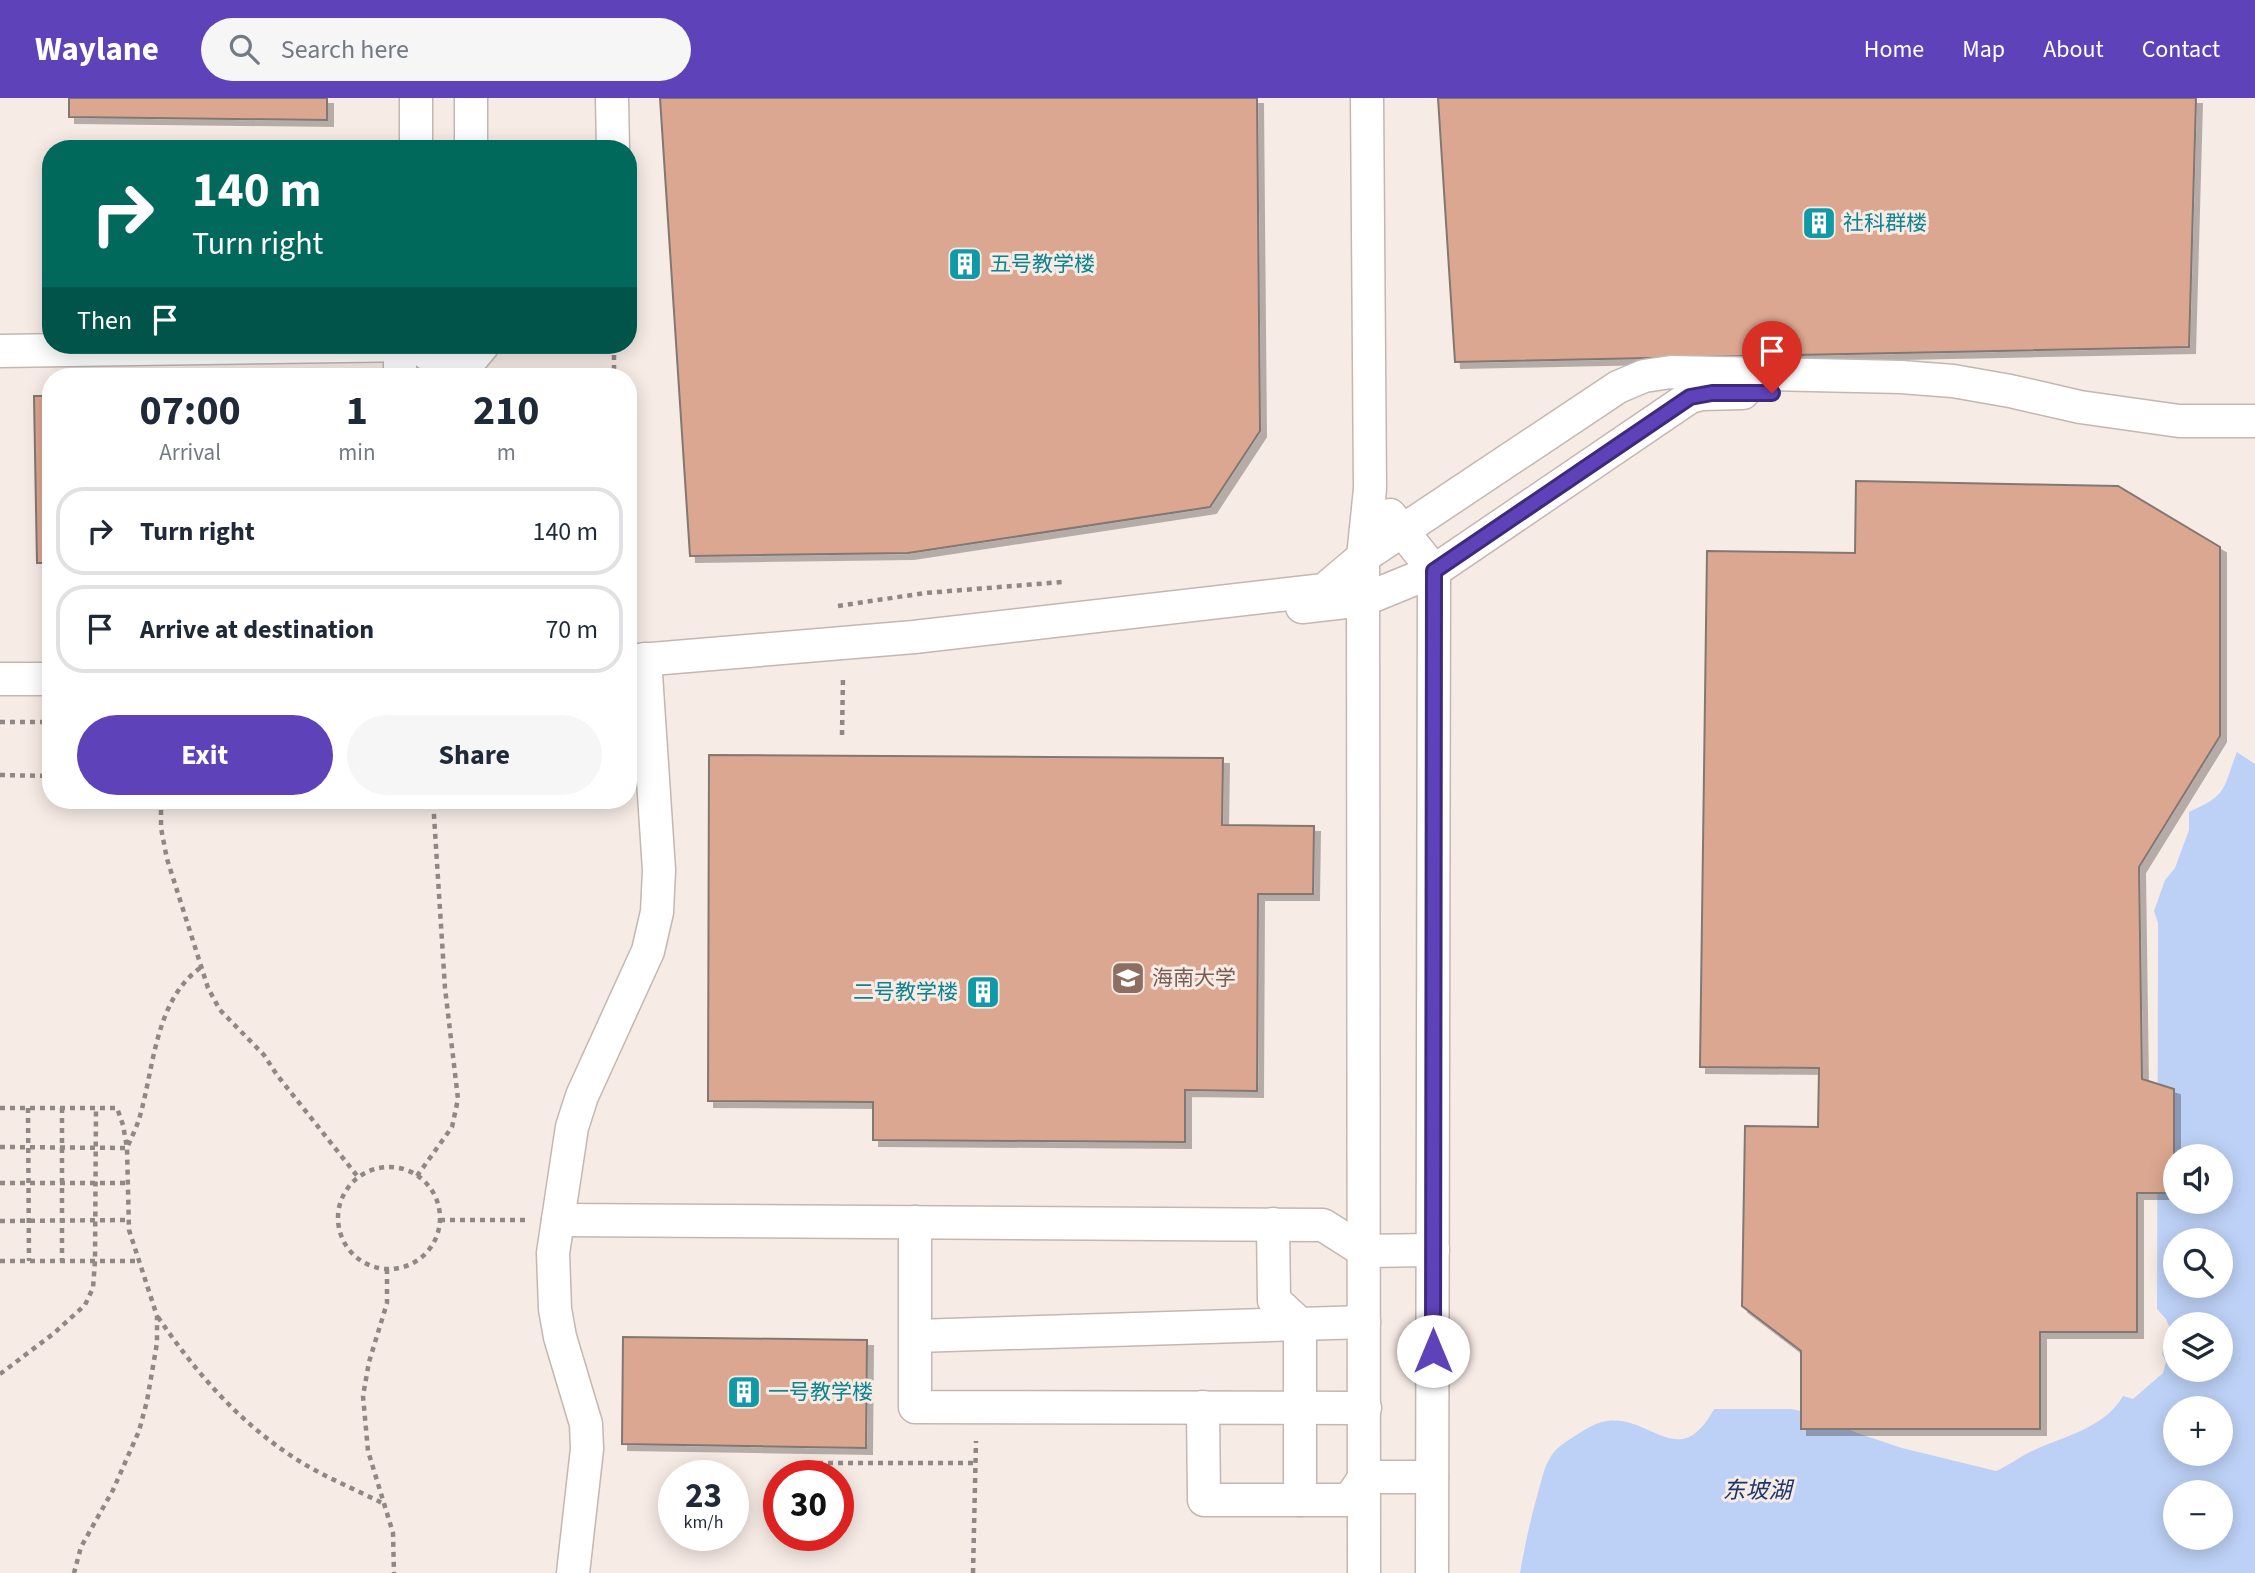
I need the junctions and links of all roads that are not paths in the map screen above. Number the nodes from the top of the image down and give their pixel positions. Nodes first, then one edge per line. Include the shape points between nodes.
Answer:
1 (399, 98) edge
2 (416, 98) edge
3 (471, 98) edge
4 (612, 98) edge
5 (1367, 98) edge
6 (399, 140) edge
7 (416, 140) edge
8 (471, 140) edge
9 (613, 140) edge
10 (42, 334) edge
11 (0, 335) edge
12 (42, 350) edge
13 (0, 351) edge
14 (428, 354) edge
15 (476, 356) edge
16 (2255, 422) edge
17 (2255, 437) edge
18 (1370, 489) junction
19 (1403, 531) junction
20 (1363, 558) junction
21 (1434, 571) junction
22 (1363, 600) junction
23 (637, 667) edge
24 (0, 679) edge
25 (42, 679) edge
26 (0, 694) edge
27 (42, 694) edge
28 (558, 1220) junction
29 (915, 1222) junction
30 (1273, 1224) junction
31 (1433, 1250) junction
32 (1364, 1251) junction
33 (1364, 1322) junction
34 (1300, 1324) junction
35 (916, 1336) junction
36 (1203, 1407) junction
37 (1300, 1408) junction
38 (1364, 1408) junction
39 (1364, 1477) junction
40 (1432, 1477) junction
41 (1300, 1500) junction
42 (573, 1573) edge
43 (1364, 1573) edge
44 (1432, 1573) edge

1 - 6 street
2 - 7 street
3 - 8 street
4 - 9 street
5 - 18 street
10 - 11 street
12 - 13 street
14 - 15 street via 433,358
16 - 19 street via 2179,421 1953,381 1671,372 1644,376 1618,387
17 - 21 street via 2153,435 1949,398 1701,394
18 - 19 street
18 - 20 street
19 - 20 street
19 - 21 street
20 - 22 street
20 - 23 street via 1324,590
21 - 22 street
21 - 31 street
22 - 23 street via 916,651
22 - 32 street
23 - 28 street via 658,846 657,912 648,951 572,1127
24 - 25 street
26 - 27 street
28 - 29 street
28 - 42 street via 555,1309 586,1424
29 - 30 street
29 - 35 street
30 - 32 street via 1323,1225
30 - 34 street via 1274,1300
31 - 32 street
31 - 40 street
32 - 33 street
33 - 34 street
33 - 38 street
34 - 35 street
34 - 37 street
35 - 36 street via 915,1407
36 - 37 street
36 - 41 street via 1204,1500
37 - 38 street
37 - 41 street
38 - 39 street
39 - 40 street
39 - 41 street via 1349,1500
39 - 43 street
40 - 44 street

